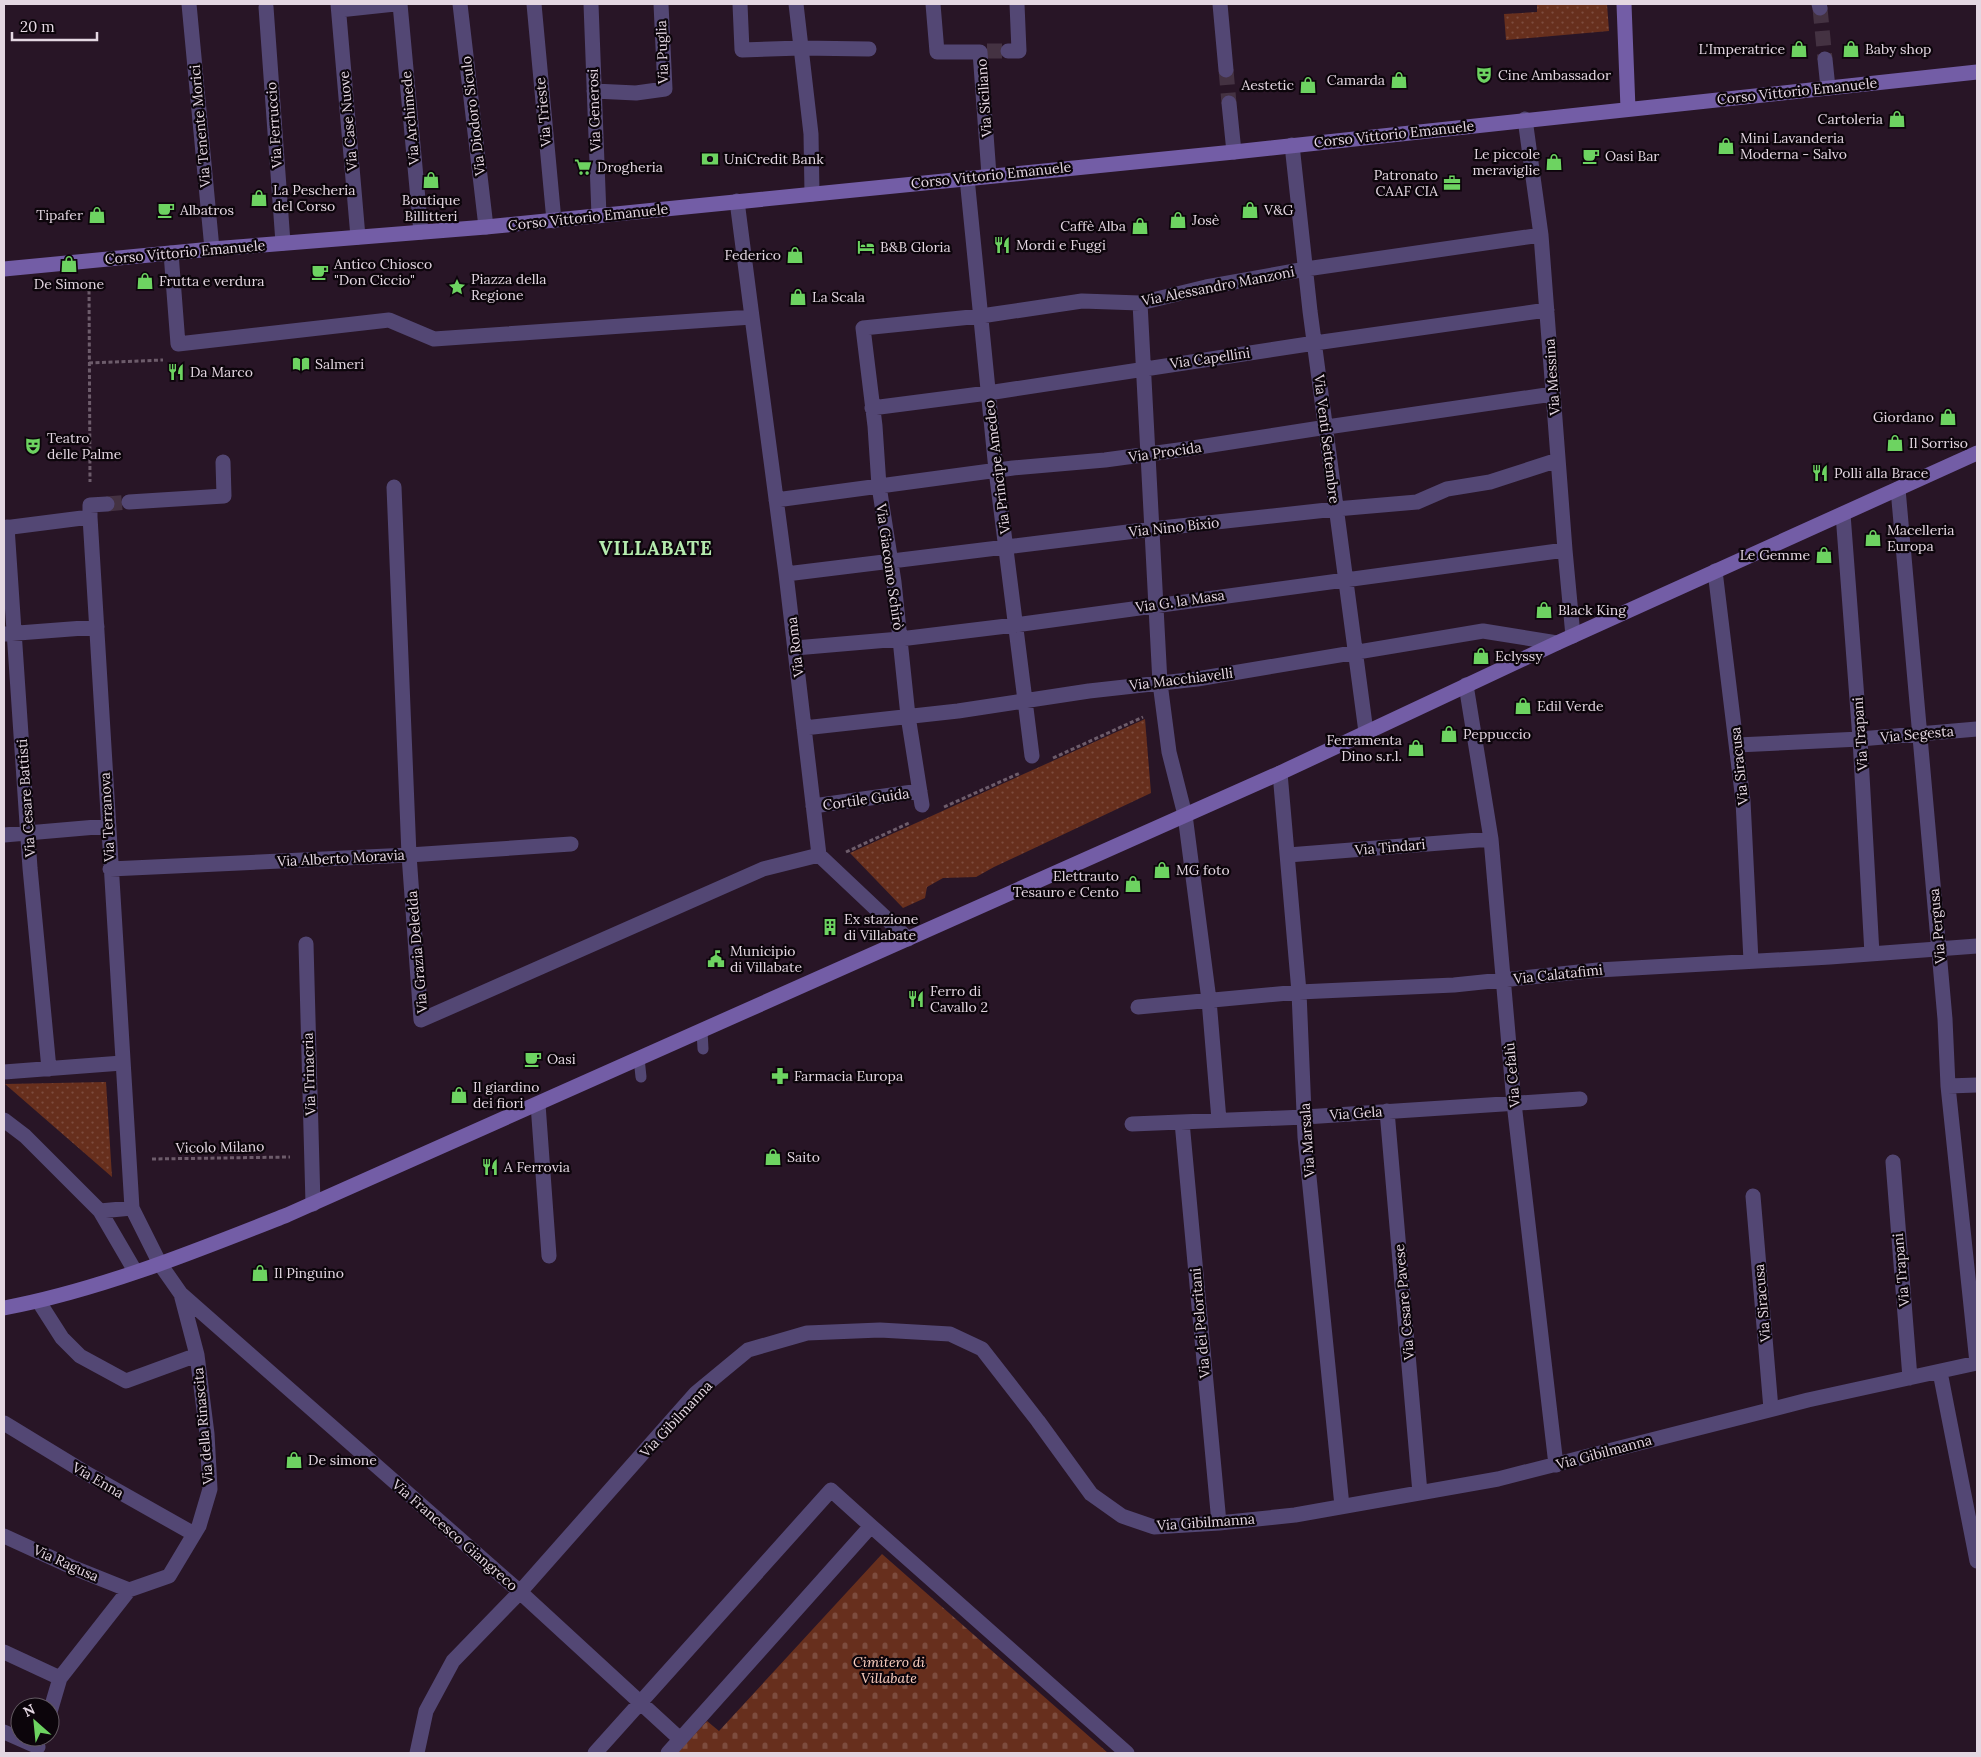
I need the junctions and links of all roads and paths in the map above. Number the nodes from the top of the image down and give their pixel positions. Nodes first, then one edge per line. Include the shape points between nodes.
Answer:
1 (189, 4) edge
2 (395, 4) edge
3 (400, 4) edge
4 (460, 4) edge
5 (534, 4) edge
6 (591, 4) edge
7 (661, 4) edge
8 (740, 4) edge
9 (796, 4) edge
10 (933, 4) edge
11 (1017, 4) edge
12 (1220, 4) edge
13 (1624, 4) edge
14 (266, 7) dead end
15 (338, 7) edge
16 (801, 48) junction
17 (869, 49) dead end
18 (1014, 51) dead end
19 (1825, 59) tunnel mouth
20 (1226, 70) tunnel mouth
21 (1977, 72) edge
22 (1828, 88) junction
23 (594, 91) junction
24 (1229, 103) tunnel mouth
25 (1628, 109) junction
26 (1525, 120) junction
27 (1292, 145) junction
28 (1234, 152) junction
29 (990, 175) junction
30 (967, 178) junction
31 (812, 194) junction
32 (736, 202) junction
33 (599, 216) junction
34 (554, 221) junction
35 (486, 228) junction
36 (421, 232) junction
37 (1541, 235) junction
38 (358, 238) junction
39 (282, 243) junction
40 (212, 249) junction
41 (171, 253) junction
42 (89, 260) junction
43 (1306, 269) junction
44 (4, 270) edge
45 (1140, 303) junction
46 (1548, 310) junction
47 (981, 316) junction
48 (752, 317) junction
49 (863, 328) joint
50 (1315, 343) junction
51 (178, 344) junction
52 (88, 363) junction
53 (1144, 368) junction
54 (988, 394) junction
55 (1554, 394) junction
56 (872, 408) junction
57 (1327, 427) junction
58 (1977, 453) edge
59 (1149, 454) junction
60 (1558, 460) junction
61 (223, 462) dead end
62 (996, 470) junction
63 (879, 486) junction
64 (394, 487) dead end
65 (1898, 489) junction
66 (776, 500) junction
67 (129, 502) tunnel mouth
68 (107, 504) tunnel mouth
69 (1336, 508) junction
70 (90, 511) junction
71 (1842, 514) junction
72 (6, 527) edge
73 (1152, 529) junction
74 (1007, 546) junction
75 (1565, 550) junction
76 (891, 562) junction
77 (1715, 571) junction
78 (786, 574) junction
79 (1346, 578) junction
80 (1156, 604) junction
81 (1015, 625) junction
82 (96, 627) junction
83 (9, 634) edge
84 (1573, 636) junction
85 (900, 639) junction
86 (1557, 643) junction
87 (795, 648) junction
88 (1356, 653) junction
89 (1160, 682) junction
90 (1466, 685) junction
91 (1024, 701) junction
92 (1148, 715) dead end
93 (908, 716) junction
94 (804, 728) junction
95 (1977, 729) edge
96 (1366, 732) junction
97 (1919, 733) junction
98 (1860, 739) junction
99 (1737, 745) junction
100 (1035, 762) junction
101 (1280, 773) junction
102 (813, 806) junction
103 (924, 807) junction
104 (1185, 815) junction
105 (108, 826) junction
106 (28, 833) junction
107 (4, 834) edge
108 (1492, 838) junction
109 (571, 844) dead end
110 (846, 852) dead end
111 (409, 855) junction
112 (819, 855) junction
113 (1288, 855) junction
114 (110, 869) junction
115 (908, 939) junction
116 (306, 944) dead end
117 (1977, 946) edge
118 (1939, 948) junction
119 (1872, 954) junction
120 (1751, 961) junction
121 (1503, 980) junction
122 (1300, 992) junction
123 (1209, 1000) junction
124 (1138, 1007) dead end
125 (702, 1031) junction
126 (703, 1049) dead end
127 (639, 1058) junction
128 (122, 1063) junction
129 (49, 1068) junction
130 (4, 1072) edge
131 (641, 1077) dead end
132 (1977, 1085) edge
133 (1948, 1086) junction
134 (1580, 1100) dead end
135 (1514, 1103) junction
136 (538, 1104) junction
137 (1387, 1111) junction
138 (1305, 1117) junction
139 (4, 1120) edge
140 (1219, 1120) junction
141 (1182, 1122) junction
142 (1132, 1124) dead end
143 (312, 1156) junction
144 (128, 1159) junction
145 (1893, 1162) dead end
146 (1753, 1196) dead end
147 (313, 1204) junction
148 (132, 1208) junction
149 (100, 1211) junction
150 (549, 1256) dead end
151 (160, 1264) junction
152 (135, 1271) junction
153 (181, 1294) junction
154 (39, 1302) junction
155 (4, 1308) edge
156 (197, 1354) junction
157 (1977, 1363) edge
158 (1940, 1372) junction
159 (1910, 1378) junction
160 (1771, 1409) junction
161 (4, 1423) edge
162 (1556, 1465) junction
163 (1420, 1493) junction
164 (1342, 1506) junction
165 (1219, 1523) junction
166 (871, 1526) junction
167 (194, 1534) junction
168 (4, 1536) edge
169 (1977, 1562) edge
170 (129, 1590) junction
171 (520, 1592) junction
172 (4, 1652) edge
173 (60, 1678) junction
174 (54, 1697) edge
175 (640, 1703) junction
176 (680, 1739) junction
177 (417, 1753) edge
178 (595, 1753) edge
179 (668, 1753) edge
180 (1127, 1753) edge

1 - 40 street, Via Tenente Morici
2 - 15 street
3 - 36 street, Via Archimede
4 - 35 street, Via Diodoro Siculo
5 - 34 street, Via Trieste
6 - 23 street, Via Generosi
7 - 23 street, Via Puglia via 666,89 636,93
8 - 16 street via 742,50
9 - 16 street
10 - 29 street, Via Siciliano via 937,52 984,52
11 - 18 street
12 - 20 street
13 - 25 main road
14 - 39 street, Via Ferruccio
15 - 38 street, Via Case Nuove
16 - 17 street
16 - 31 street via 811,134
19 - 22 street
21 - 22 main road, Corso Vittorio Emanuele
22 - 25 main road, Corso Vittorio Emanuele
23 - 33 street, Via Generosi
24 - 28 street
25 - 26 main road, Corso Vittorio Emanuele
26 - 27 main road, Corso Vittorio Emanuele
26 - 37 street, Via Messina
27 - 28 main road, Corso Vittorio Emanuele
27 - 43 street, Via Venti Settembre
28 - 29 main road, Corso Vittorio Emanuele
29 - 30 main road, Corso Vittorio Emanuele
30 - 31 main road, Corso Vittorio Emanuele
30 - 47 street, Via Principe Amedeo
31 - 32 main road, Corso Vittorio Emanuele
32 - 33 main road, Corso Vittorio Emanuele
32 - 48 street
33 - 34 main road, Corso Vittorio Emanuele
34 - 35 main road, Corso Vittorio Emanuele
35 - 36 main road, Corso Vittorio Emanuele
36 - 38 main road, Corso Vittorio Emanuele
37 - 43 street, Via Alessandro Manzoni
37 - 46 street, Via Messina
38 - 39 main road, Corso Vittorio Emanuele
39 - 40 main road, Corso Vittorio Emanuele
40 - 41 main road, Corso Vittorio Emanuele
41 - 42 main road, Corso Vittorio Emanuele
41 - 51 street
42 - 44 main road, Corso Vittorio Emanuele
42 - 52 path
43 - 45 street, Via Alessandro Manzoni
43 - 50 street, Via Venti Settembre
45 - 47 street, Via Alessandro Manzoni via 1082,301
45 - 53 street
46 - 50 street, Via Capellini
46 - 55 street, Via Messina
47 - 49 street, Via Alessandro Manzoni
47 - 54 street, Via Principe Amedeo
48 - 51 street via 434,339 389,320
48 - 66 street, Via Roma
49 - 56 street, Via Giacomo Schirò
50 - 53 street, Via Capellini
50 - 57 street, Via Venti Settembre
51 - 52 path via 163,360
52 - 70 path
53 - 54 street, Via Capellini
53 - 59 street
54 - 56 street, Via Capellini
54 - 62 street, Via Principe Amedeo
55 - 57 street, Via Procida
55 - 60 street, Via Messina
56 - 63 street, Via Giacomo Schirò
57 - 59 street, Via Procida
57 - 69 street, Via Venti Settembre
58 - 65 main road
59 - 62 street, Via Procida
59 - 73 street
60 - 69 street, Via Nino Bixio via 1490,482 1446,489 1417,502
60 - 75 street, Via Messina
61 - 67 street via 224,496
62 - 63 street, Via Procida
62 - 74 street, Via Principe Amedeo
63 - 66 street, Via Procida
63 - 76 street, Via Giacomo Schirò
64 - 111 street, Via Grazia Deledda
65 - 71 main road
65 - 97 street, Via Pergusa
66 - 78 street, Via Roma
68 - 70 street
69 - 73 street, Via Nino Bixio
69 - 79 street, Via Venti Settembre
70 - 72 street
70 - 82 street, Via Terranova
71 - 77 main road
71 - 98 street, Via Trapani
72 - 83 street, Via Cesare Battisti
73 - 74 street, Via Nino Bixio
73 - 80 street
74 - 76 street, Via Nino Bixio
74 - 81 street, Via Principe Amedeo
75 - 79 street, Via G. la Masa
75 - 84 street, Via Messina
76 - 78 street, Via Nino Bixio
76 - 85 street, Via Giacomo Schirò
77 - 84 main road
77 - 99 street, Via Siracusa
78 - 87 street, Via Roma
79 - 80 street, Via G. la Masa
79 - 88 street, Via Venti Settembre
80 - 81 street, Via G. la Masa
80 - 89 street
81 - 85 street, Via G. la Masa
81 - 91 street, Via Principe Amedeo
82 - 83 street
82 - 105 street, Via Terranova
83 - 106 street, Via Cesare Battisti
84 - 86 main road
85 - 87 street, Via G. la Masa
85 - 93 street, Via Giacomo Schirò
86 - 88 street, Via Macchiavelli via 1484,631
86 - 90 main road
87 - 94 street, Via Roma
88 - 89 street, Via Macchiavelli
88 - 96 street, Via Venti Settembre
89 - 91 street, Via Macchiavelli
89 - 104 street via 1169,752
90 - 96 main road
90 - 108 street, Via Cefalù
91 - 93 street, Via Macchiavelli
91 - 100 street, Via Principe Amedeo
92 - 100 path
93 - 94 street, Via Macchiavelli
93 - 103 street, Via Giacomo Schirò
94 - 102 street, Via Roma
95 - 97 street, Via Segesta
96 - 101 main road
97 - 98 street, Via Segesta
97 - 118 street, Via Pergusa
98 - 99 street, Via Segesta
98 - 119 street, Via Trapani
99 - 120 street, Via Siracusa
100 - 103 path
101 - 104 main road
101 - 113 street, Via Marsala
102 - 103 street, Cortile Guida
102 - 112 street, Via Roma
103 - 110 path
104 - 115 main road
104 - 123 street
105 - 106 street
105 - 114 street, Via Terranova
106 - 107 street
106 - 129 street, Via Cesare Battisti
108 - 113 street, Via Tindari
108 - 121 street, Via Cefalù
109 - 111 street, Via Alberto Moravia
111 - 112 street, Via Grazia Deledda via 421,1020 763,869
111 - 114 street, Via Alberto Moravia
112 - 115 street
113 - 122 street, Via Marsala
114 - 128 street, Via Terranova
115 - 125 main road
116 - 143 street, Via Trinacria
117 - 118 street, Via Calatafimi
118 - 119 street, Via Calatafimi
118 - 133 street, Via Pergusa
119 - 120 street, Via Calatafimi
120 - 121 street, Via Calatafimi via 1598,970
121 - 122 street, Via Calatafimi
121 - 135 street, Via Cefalù
122 - 123 street, Via Calatafimi
122 - 138 street, Via Marsala
123 - 124 street, Via Calatafimi
123 - 140 street
125 - 126 lane
125 - 127 main road
127 - 131 lane
127 - 136 main road
128 - 129 street
128 - 144 street, Via Terranova
129 - 130 street
132 - 133 street
133 - 157 street, Via Pergusa
134 - 135 street, Via Gela
135 - 137 street, Via Gela
135 - 162 street, Via Cefalù
136 - 147 main road
136 - 150 street
137 - 138 street, Via Gela
137 - 163 street, Via Cesare Pavese
138 - 140 street, Via Gela
138 - 164 street, Via Marsala
139 - 149 street via 25,1136
140 - 141 street, Via Gela
141 - 142 street, Via Gela
141 - 165 street, Via dei Peloritani
143 - 144 path, Vicolo Milano
143 - 147 street, Via Trinacria
144 - 148 street, Via Terranova
145 - 159 street, Via Trapani
146 - 160 street, Via Siracusa
147 - 151 main road
148 - 149 street
148 - 151 street, Via Terranova
149 - 152 street
151 - 152 main road
151 - 153 street, Via della Rinascita
152 - 154 main road
153 - 156 street, Via della Rinascita
153 - 171 street, Via Francesco Giangreco
154 - 155 main road
154 - 156 street via 62,1338 80,1356 126,1381
156 - 167 street, Via della Rinascita via 210,1489
157 - 158 street, Via Gibilmanna
158 - 159 street, Via Gibilmanna
158 - 169 street
159 - 160 street, Via Gibilmanna
160 - 162 street, Via Gibilmanna
161 - 167 street, Via Enna
162 - 163 street, Via Gibilmanna
163 - 164 street, Via Gibilmanna
164 - 165 street, Via Gibilmanna
165 - 171 street, Via Gibilmanna via 1154,1527 1114,1511 1091,1494 982,1349 974,1345 950,1334 880,1330 807,1333 748,1350 696,1393
166 - 175 street via 830,1490
166 - 176 street
166 - 180 street
167 - 170 street, Via della Rinascita via 170,1576
168 - 170 street, Via Ragusa
170 - 173 street
171 - 175 street, Via Francesco Giangreco
171 - 177 street, Via Gibilmanna via 453,1661 426,1711
172 - 173 street
173 - 174 street
175 - 176 street, Via Francesco Giangreco
175 - 178 street
176 - 179 street

